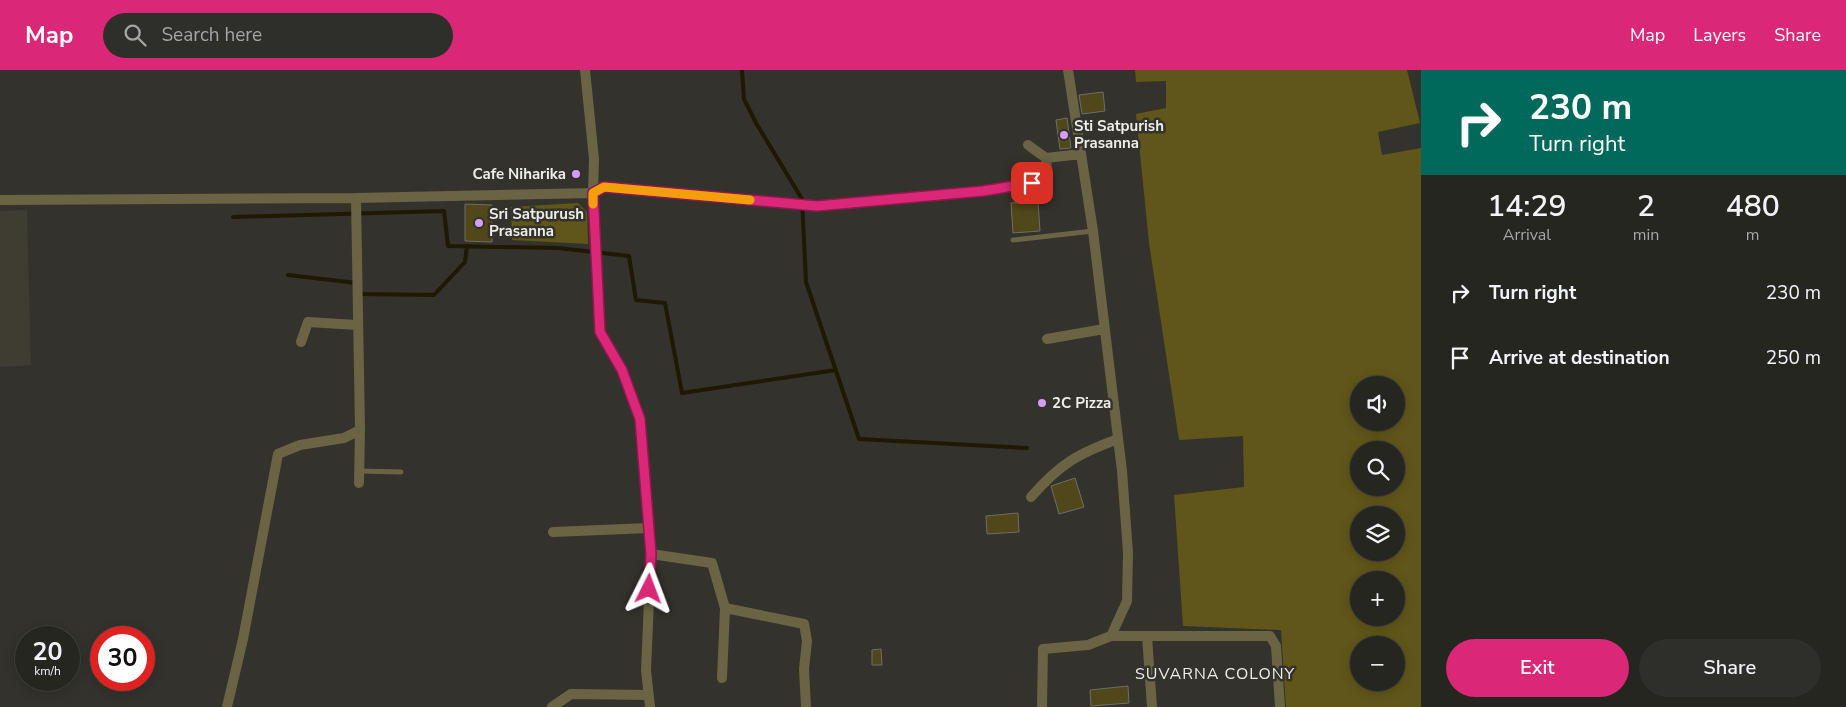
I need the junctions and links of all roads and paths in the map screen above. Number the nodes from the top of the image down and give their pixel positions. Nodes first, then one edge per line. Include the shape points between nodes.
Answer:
1 (585, 70) edge
2 (1068, 70) edge
3 (1028, 145) dead end
4 (1081, 154) junction
5 (1046, 158) junction
6 (593, 193) junction
7 (356, 198) junction
8 (0, 200) edge
9 (1093, 231) junction
10 (1013, 240) dead end
11 (357, 325) junction
12 (1104, 329) junction
13 (1047, 338) dead end
14 (301, 342) dead end
15 (360, 430) junction
16 (1118, 439) junction
17 (359, 471) junction
18 (401, 472) dead end
19 (359, 483) dead end
20 (1031, 497) dead end
21 (649, 528) junction
22 (553, 532) dead end
23 (651, 554) junction
24 (725, 608) junction
25 (1111, 636) junction
26 (1146, 636) junction
27 (722, 678) dead end
28 (648, 695) junction
29 (227, 707) edge
30 (552, 707) edge
31 (650, 707) edge
32 (806, 707) edge
33 (1042, 707) edge
34 (1152, 707) edge
35 (1280, 707) edge

1 - 6 street via 594,159
2 - 4 street
3 - 5 street
4 - 5 street
4 - 9 street
5 - 6 street via 1048,180 983,191 817,206 604,187
6 - 7 street
6 - 21 street via 600,332 622,370 640,419
7 - 8 street
7 - 11 street
9 - 10 lane
9 - 12 street
11 - 14 street via 308,322
11 - 15 street
12 - 13 street
12 - 16 street
15 - 17 street
15 - 29 street via 344,438 300,445 278,454
16 - 20 street via 1080,453 1048,477
16 - 25 street via 1128,553 1127,601
17 - 18 lane
17 - 19 street
21 - 22 street
21 - 23 street
23 - 24 street via 712,563
23 - 28 street via 646,670
24 - 27 street
24 - 32 street via 804,624 807,641 804,669
25 - 26 street
25 - 33 street via 1088,645 1043,649
26 - 34 street
26 - 35 street via 1270,636 1276,646
28 - 30 street via 571,694
28 - 31 street

